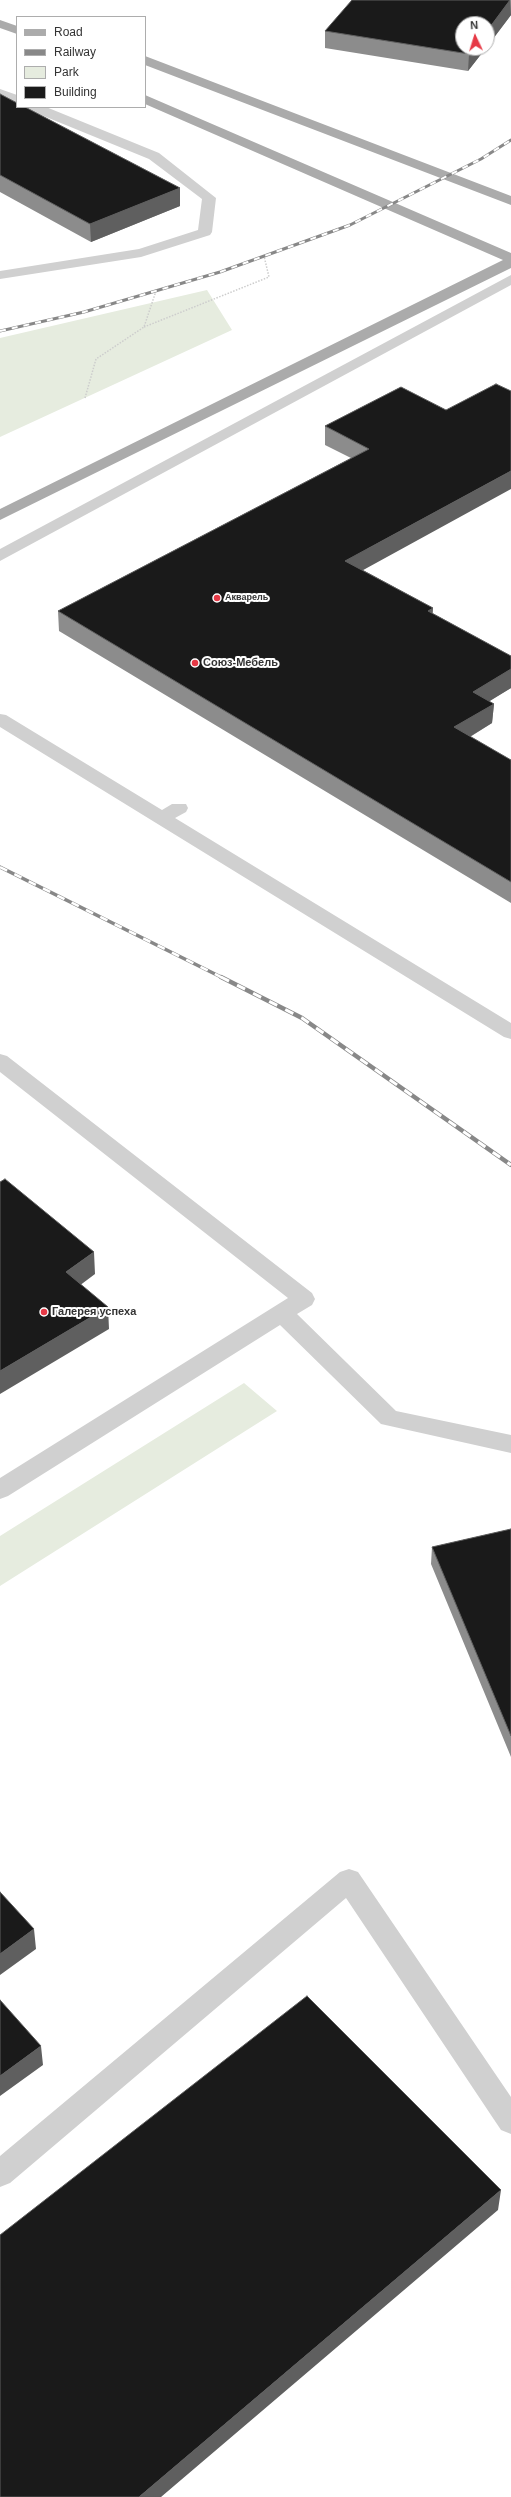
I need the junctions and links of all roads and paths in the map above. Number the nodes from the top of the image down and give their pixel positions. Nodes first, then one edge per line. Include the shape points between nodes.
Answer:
1 (0, 24) edge
2 (16, 30) edge
3 (146, 60) edge
4 (0, 93) edge
5 (146, 99) edge
6 (16, 100) edge
7 (36, 108) edge
8 (511, 201) edge
9 (264, 256) dead end
10 (511, 258) edge
11 (511, 262) edge
12 (0, 275) edge
13 (511, 279) edge
14 (156, 291) dead end
15 (144, 327) junction
16 (85, 398) dead end
17 (0, 515) edge
18 (0, 556) edge
19 (0, 719) edge
20 (179, 808) dead end
21 (161, 819) junction
22 (511, 1032) edge
23 (0, 1061) edge
24 (282, 1313) junction
25 (511, 1444) edge
26 (0, 1490) edge
27 (511, 2121) edge
28 (0, 2174) edge

1 - 2 main road
3 - 8 main road
4 - 6 lane
5 - 10 main road
7 - 12 lane via 154,156 209,198 204,232 141,254
9 - 15 path via 269,277
11 - 17 main road
13 - 18 lane
14 - 15 path
15 - 16 path via 96,359
19 - 21 lane
20 - 21 lane
21 - 22 lane
23 - 24 lane via 304,1299
24 - 25 lane via 388,1418
24 - 26 lane
27 - 28 lane via 349,1880

